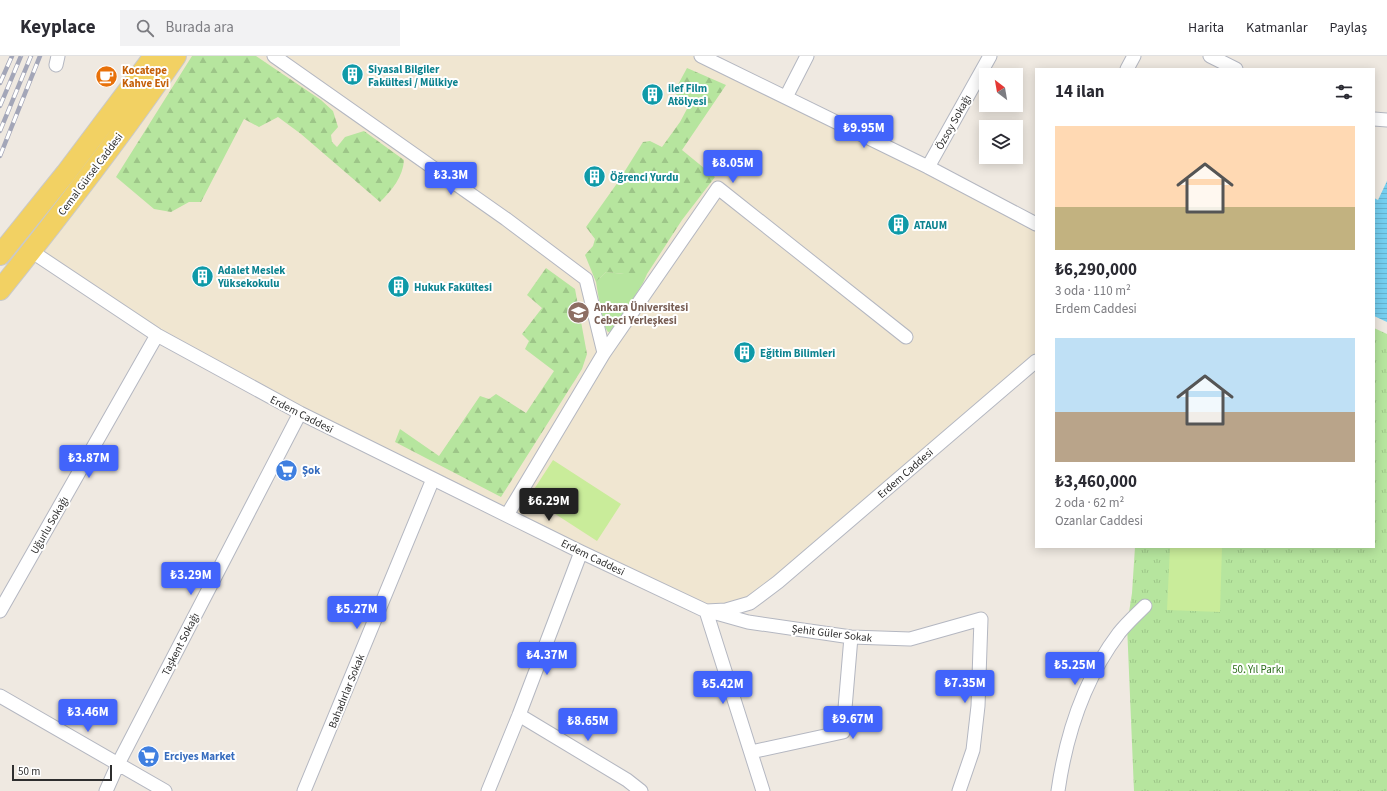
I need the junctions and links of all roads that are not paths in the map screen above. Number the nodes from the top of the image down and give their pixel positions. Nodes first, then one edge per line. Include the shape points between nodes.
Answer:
1 (154, 56) edge
2 (176, 56) edge
3 (274, 56) edge
4 (701, 56) edge
5 (808, 56) edge
6 (990, 56) edge
7 (1134, 56) edge
8 (1210, 56) edge
9 (1128, 68) edge
10 (1234, 68) edge
11 (786, 97) junction
12 (1375, 119) edge
13 (1387, 120) edge
14 (928, 167) junction
15 (1035, 223) edge
16 (31, 251) junction
17 (0, 255) edge
18 (0, 290) edge
19 (157, 335) junction
20 (906, 337) dead end
21 (604, 353) junction
22 (1035, 362) edge
23 (300, 414) junction
24 (433, 479) junction
25 (507, 515) junction
26 (581, 552) junction
27 (1145, 606) dead end
28 (0, 611) edge
29 (706, 611) junction
30 (851, 637) junction
31 (0, 696) edge
32 (519, 714) junction
33 (751, 752) junction
34 (118, 764) junction
35 (635, 789) edge
36 (106, 791) edge
37 (164, 791) edge
38 (304, 791) edge
39 (488, 791) edge
40 (763, 791) edge
41 (959, 791) edge
42 (1058, 791) edge

1 - 17 main road, Cemal Gürsel Caddesi via 66,173
2 - 16 main road, Cemal Gürsel Caddesi
3 - 21 street via 506,219 586,279
4 - 11 street
5 - 11 street
6 - 14 street, Özsoy Sokağı
7 - 9 street
8 - 10 street
11 - 14 street
12 - 13 street
14 - 15 street
16 - 18 main road, Cemal Gürsel Caddesi
16 - 19 street, Erdem Caddesi
19 - 23 street, Erdem Caddesi
19 - 28 street, Uğurlu Sokağı
20 - 21 street via 718,188
21 - 25 street
22 - 29 street, Erdem Caddesi via 778,582 750,603 726,610
23 - 24 street, Erdem Caddesi
23 - 34 street, Taşkent Sokağı
24 - 25 street, Erdem Caddesi
24 - 38 street, Bahadırlar Sokak
25 - 26 street, Erdem Caddesi
26 - 29 street, Erdem Caddesi
26 - 32 street
27 - 42 street via 1119,633 1095,670 1074,721
29 - 30 street, Şehit Güler Sokak via 748,622
29 - 33 street
30 - 33 street via 843,732
30 - 41 street, Şehit Güler Sokak via 910,639 981,619 978,706 973,750
31 - 34 street
32 - 35 street
32 - 39 street
33 - 40 street
34 - 36 street, Taşkent Sokağı
34 - 37 street

